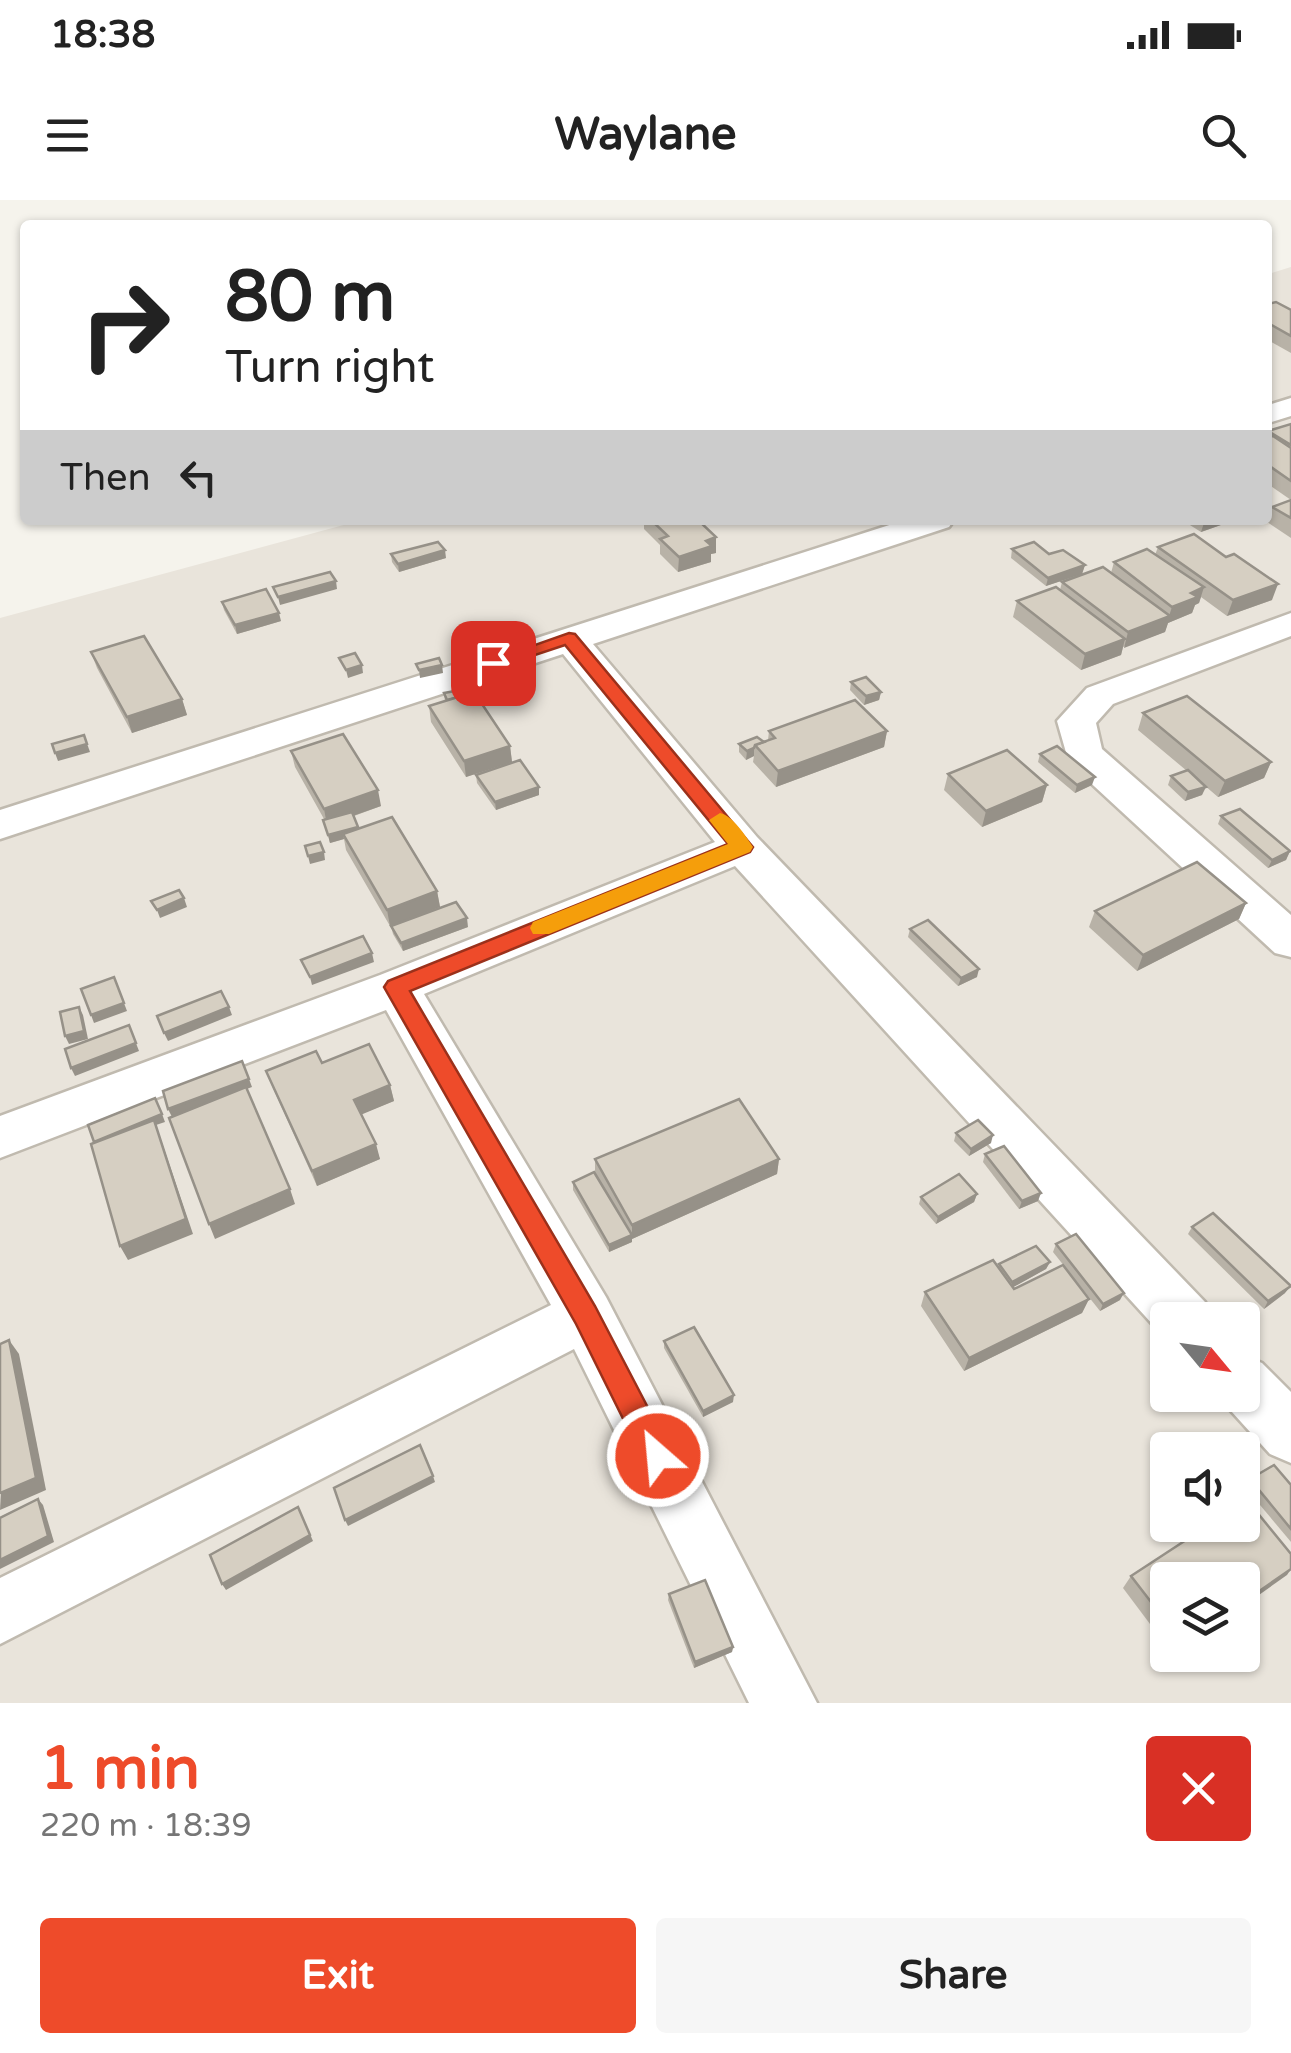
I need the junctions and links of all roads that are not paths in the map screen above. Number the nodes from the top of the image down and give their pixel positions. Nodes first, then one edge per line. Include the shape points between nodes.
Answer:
1 (922, 525) edge
2 (1291, 624) edge
3 (569, 638) junction
4 (0, 825) edge
5 (742, 847) junction
6 (1291, 941) edge
7 (396, 987) junction
8 (0, 1138) edge
9 (1168, 1302) edge
10 (586, 1315) junction
11 (1260, 1401) edge
12 (1291, 1434) edge
13 (0, 1612) edge
14 (784, 1703) edge

1 - 3 street
2 - 6 street via 1100,696 1076,721 1083,754
3 - 4 street
3 - 5 street
5 - 7 street
5 - 9 street
7 - 8 street
7 - 10 street
10 - 13 street
10 - 14 street
11 - 12 street

